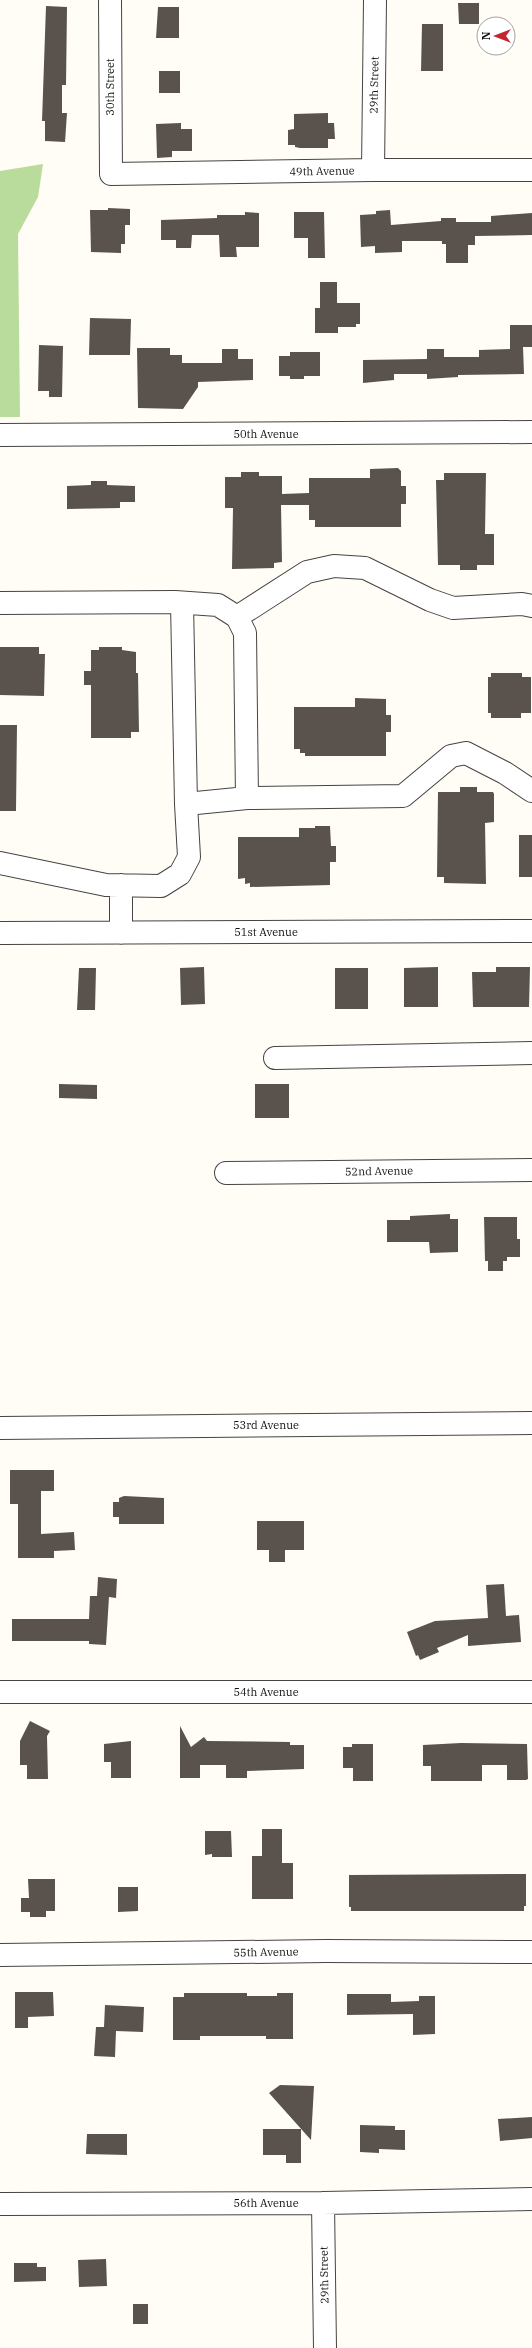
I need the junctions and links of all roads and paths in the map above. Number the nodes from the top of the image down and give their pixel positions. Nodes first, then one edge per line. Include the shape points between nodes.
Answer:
1 (110, 0) edge
2 (375, 0) edge
3 (373, 170) junction
4 (532, 170) edge
5 (111, 174) joint
6 (532, 432) edge
7 (0, 435) edge
8 (0, 603) edge
9 (182, 603) junction
10 (532, 606) edge
11 (237, 617) junction
12 (532, 791) edge
13 (247, 798) junction
14 (186, 804) junction
15 (0, 863) edge
16 (121, 885) junction
17 (532, 931) edge
18 (0, 933) edge
19 (121, 933) junction
20 (532, 1053) edge
21 (275, 1058) dead end
22 (532, 1170) edge
23 (226, 1173) dead end
24 (532, 1423) edge
25 (0, 1428) edge
26 (0, 1692) edge
27 (532, 1692) edge
28 (532, 1952) edge
29 (0, 1955) edge
30 (532, 2199) edge
31 (324, 2203) junction
32 (0, 2204) edge
33 (325, 2348) edge

1 - 5 street, 30th Street
2 - 3 street, 29th Street
3 - 4 street, 49th Avenue
3 - 5 street, 49th Avenue
6 - 7 street, 50th Avenue
8 - 9 street
9 - 11 street via 218,606
9 - 14 street
10 - 11 street via 522,604 453,608 430,600 365,568 334,566 307,572
11 - 13 street via 245,633
12 - 13 street via 505,773 466,753 451,756 403,796
13 - 14 street
14 - 16 street via 189,857 180,874 161,886
15 - 16 street via 106,885
16 - 19 street
17 - 19 street, 51st Avenue
18 - 19 street, 51st Avenue
20 - 21 street
22 - 23 street, 52nd Avenue
24 - 25 street, 53rd Avenue
26 - 27 street, 54th Avenue
28 - 29 street, 55th Avenue via 326,1951
30 - 31 street, 56th Avenue
31 - 32 street, 56th Avenue
31 - 33 street, 29th Street

